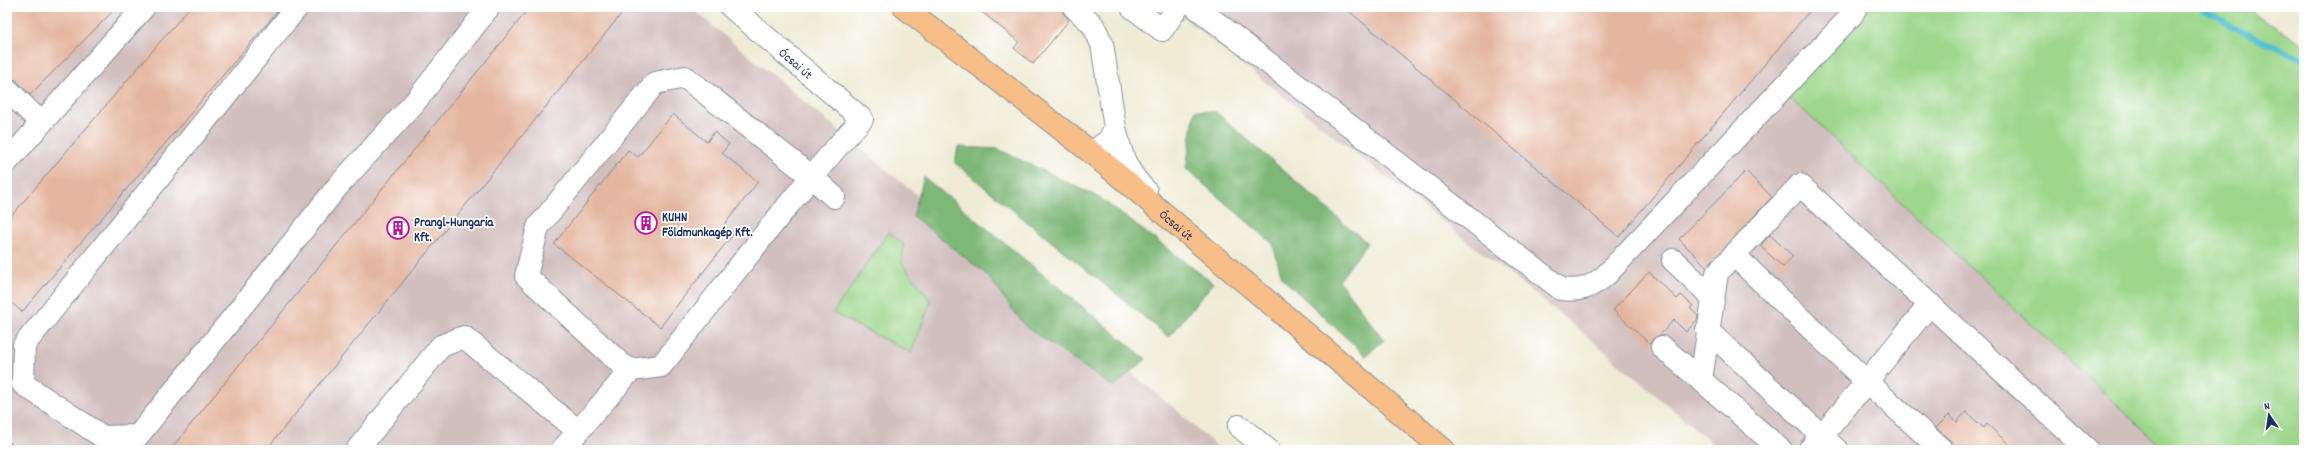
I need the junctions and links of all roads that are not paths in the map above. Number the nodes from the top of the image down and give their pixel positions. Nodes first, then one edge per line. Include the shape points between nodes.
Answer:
1 (144, 7) edge
2 (297, 7) edge
3 (489, 7) edge
4 (732, 7) edge
5 (904, 7) edge
6 (1074, 7) edge
7 (1132, 7) edge
8 (1178, 7) edge
9 (1196, 7) edge
10 (1856, 7) edge
11 (7, 89) edge
12 (41, 123) junction
13 (1116, 128) junction
14 (1092, 153) junction
15 (7, 162) edge
16 (812, 177) junction
17 (834, 197) dead end
18 (1193, 239) junction
19 (1734, 255) junction
20 (1673, 260) dead end
21 (1713, 298) junction
22 (1930, 304) junction
23 (1707, 330) junction
24 (1662, 347) dead end
25 (631, 370) junction
26 (1700, 380) junction
27 (1866, 381) junction
28 (1239, 426) dead end
29 (577, 430) junction
30 (1823, 445) edge
31 (358, 450) edge
32 (562, 450) edge
33 (1268, 450) edge
34 (1444, 450) edge
35 (1781, 450) edge
36 (1942, 450) edge
37 (2088, 450) edge

1 - 12 lane
2 - 3 lane via 24,345 23,384 103,437 138,436 338,186 415,102
4 - 16 lane, Ócsai út via 862,119
5 - 14 main road, Ócsai út
6 - 13 lane via 1093,25 1102,44
7 - 8 lane via 1162,30
9 - 10 lane via 1561,290 1573,291 1585,289 1606,275 1852,15
11 - 12 lane
12 - 15 lane
13 - 14 lane via 1109,140
13 - 18 lane via 1129,173
14 - 18 main road, Ócsai út
16 - 17 lane
16 - 25 lane via 661,366
16 - 25 lane via 685,77 655,83 538,227 526,276 621,364
18 - 34 main road, Ócsai út
19 - 21 lane via 1717,273
19 - 22 lane via 1800,185
19 - 27 lane
20 - 21 lane
21 - 23 lane
22 - 27 lane
22 - 37 lane
23 - 26 lane
23 - 30 lane
24 - 26 lane
25 - 29 lane
26 - 35 lane
27 - 30 lane
27 - 36 lane
28 - 33 lane
29 - 31 lane via 464,337 441,346
29 - 32 lane

